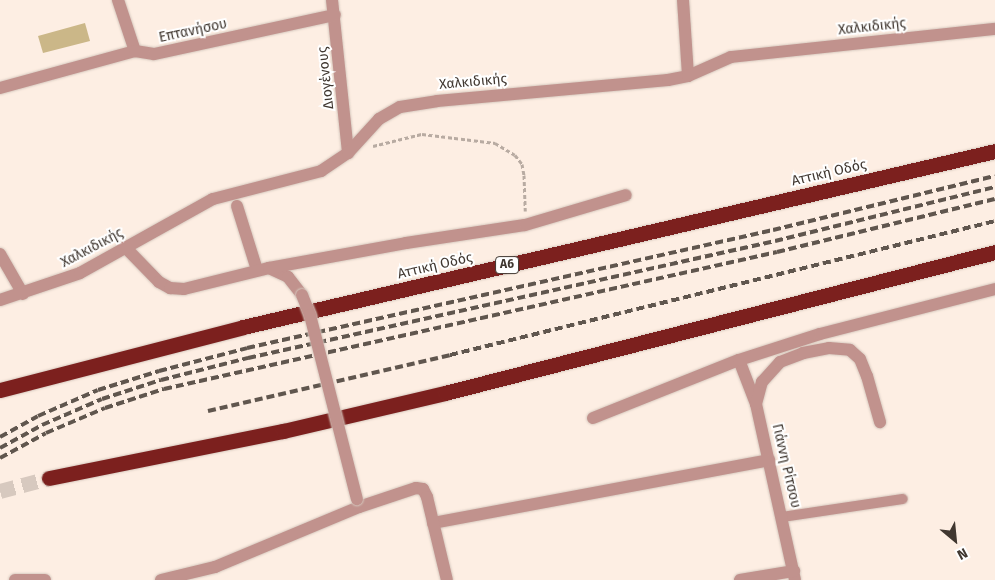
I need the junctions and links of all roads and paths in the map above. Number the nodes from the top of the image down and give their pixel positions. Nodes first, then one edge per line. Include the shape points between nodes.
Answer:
1 (118, 0) edge
2 (332, 0) edge
3 (683, 0) edge
4 (335, 15) junction
5 (995, 28) edge
6 (136, 51) junction
7 (688, 76) junction
8 (0, 88) edge
9 (995, 151) edge
10 (348, 153) junction
11 (626, 195) dead end
12 (237, 206) dead end
13 (525, 225) junction
14 (125, 247) junction
15 (995, 252) edge
16 (0, 254) edge
17 (263, 269) junction
18 (995, 290) edge
19 (23, 294) junction
20 (0, 300) edge
21 (739, 360) junction
22 (0, 390) edge
23 (756, 404) junction
24 (593, 418) dead end
25 (880, 422) dead end
26 (769, 460) junction
27 (49, 478) tunnel mouth
28 (904, 499) dead end
29 (358, 503) junction
30 (782, 516) junction
31 (433, 523) junction
32 (795, 575) edge
33 (15, 580) edge
34 (45, 580) edge
35 (161, 580) edge
36 (447, 580) edge
37 (740, 580) edge

1 - 6 street
2 - 4 street, Διογένους
3 - 7 street
4 - 6 street, Επτανήσου via 154,54
4 - 10 street, Διογένους
5 - 7 street, Χαλκιδικής via 731,57
6 - 8 street, Επτανήσου
7 - 10 street, Χαλκιδικής via 400,107 378,119
9 - 22 highway, Αττική Οδός / Α6 via 243,327
10 - 13 path via 422,134 495,143 515,155 522,164
10 - 14 street, Χαλκιδικής via 312,175 213,199
11 - 13 street
12 - 17 street
13 - 17 street
14 - 17 street via 159,282 177,289
14 - 19 street, Χαλκιδικής via 80,274
15 - 27 highway via 445,393 283,431
16 - 19 street
17 - 29 street, bridge via 288,277 302,296 310,315
18 - 21 street via 820,334
19 - 20 street, Χαλκιδικής
21 - 23 street, Γιάννη Ρίτσου
21 - 24 street
23 - 25 street via 762,382 780,362 829,348 850,350 860,359
23 - 26 street, Γιάννη Ρίτσου
26 - 30 street, Γιάννη Ρίτσου
26 - 31 street
28 - 30 lane
29 - 31 street via 410,490 423,490
29 - 35 street via 215,567
30 - 32 street, Γιάννη Ρίτσου
31 - 36 street
32 - 37 street
33 - 34 street

